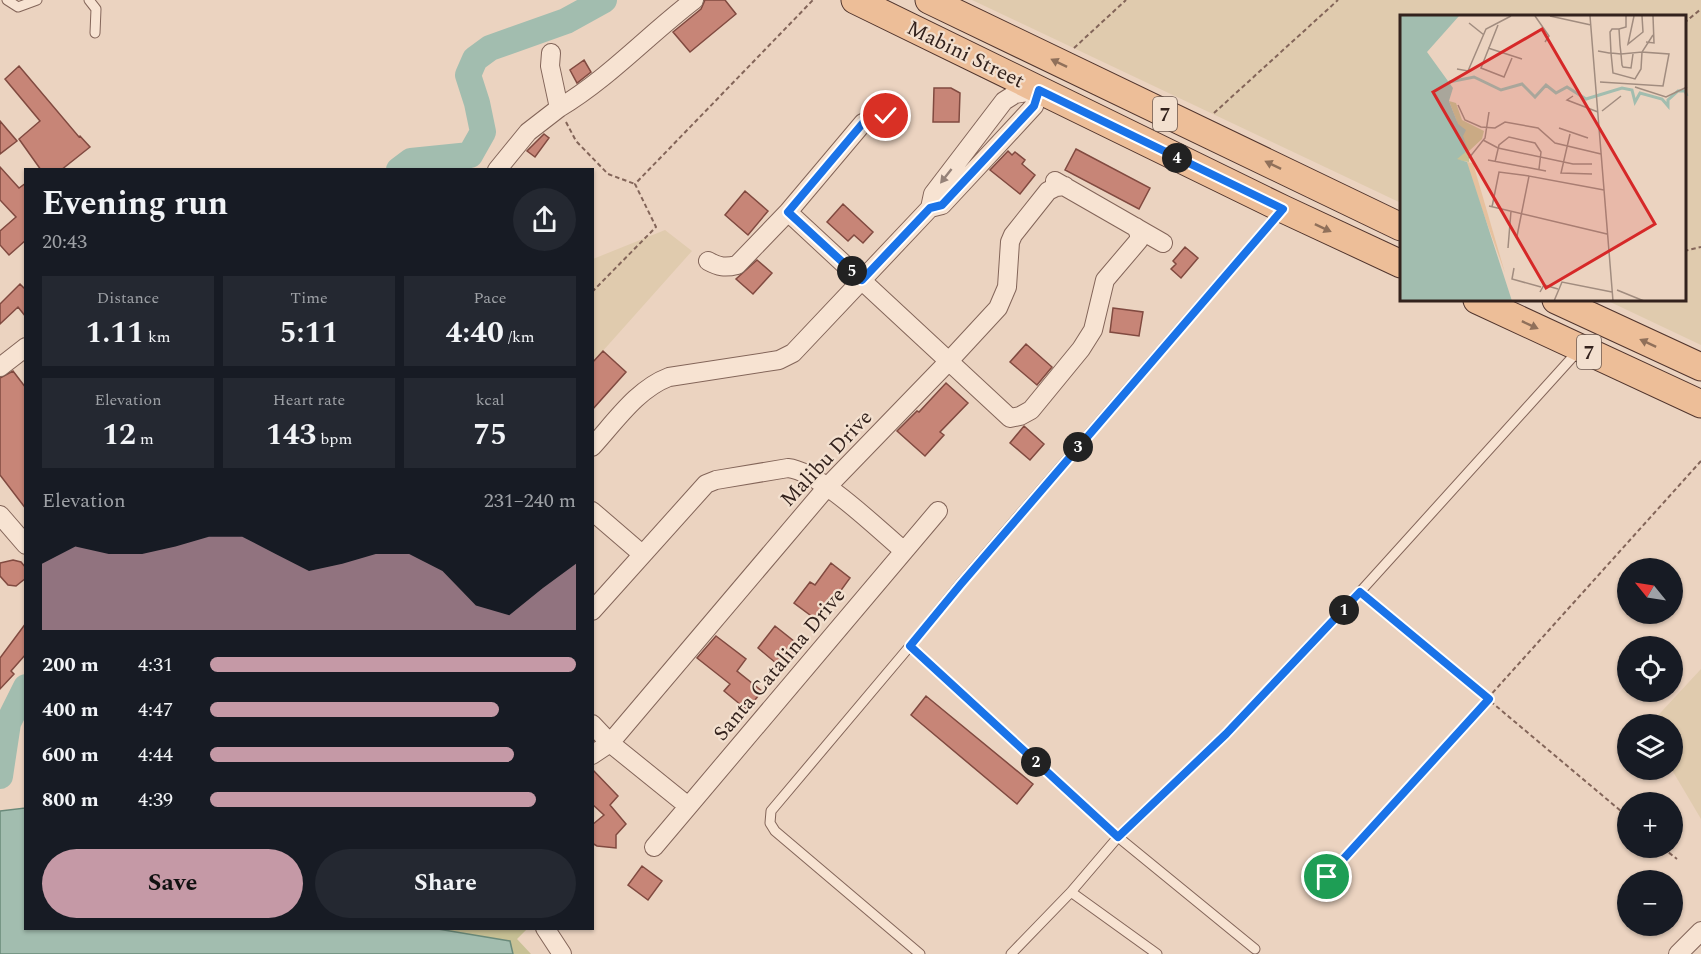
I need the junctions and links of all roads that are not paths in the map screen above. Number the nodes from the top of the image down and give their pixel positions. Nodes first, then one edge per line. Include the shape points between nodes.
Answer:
1 (7, 0) edge
2 (37, 0) edge
3 (90, 0) edge
4 (694, 0) edge
5 (855, 0) edge
6 (929, 0) edge
7 (95, 33) dead end
8 (1028, 48) junction
9 (551, 53) dead end
10 (1090, 78) junction
11 (1039, 90) junction
12 (558, 108) junction
13 (886, 116) dead end
14 (984, 128) junction
15 (1000, 142) junction
16 (499, 168) edge
17 (930, 208) junction
18 (1283, 209) junction
19 (788, 212) junction
20 (1136, 227) junction
21 (1400, 227) edge
22 (1163, 243) dead end
23 (708, 261) dead end
24 (1400, 264) edge
25 (862, 280) junction
26 (1482, 302) edge
27 (1560, 302) edge
28 (1581, 348) junction
29 (24, 349) edge
30 (949, 361) junction
31 (0, 367) edge
32 (1701, 367) edge
33 (1701, 404) edge
34 (594, 445) edge
35 (826, 487) junction
36 (938, 511) dead end
37 (594, 513) edge
38 (0, 515) edge
39 (24, 543) edge
40 (904, 551) junction
41 (642, 554) junction
42 (594, 609) edge
43 (910, 646) junction
44 (594, 726) edge
45 (610, 743) junction
46 (594, 754) edge
47 (688, 806) junction
48 (1118, 837) junction
49 (654, 847) dead end
50 (1071, 892) junction
51 (546, 930) edge
52 (1701, 931) edge
53 (1255, 949) dead end
54 (562, 954) edge
55 (920, 954) edge
56 (1011, 954) edge
57 (1157, 954) edge
58 (1678, 954) edge

1 - 2 lane via 18,7
3 - 7 lane via 96,9
4 - 12 street via 579,96
5 - 11 main road, Mabini Street / 7
6 - 8 main road, Mabini Street / 7
10 -> 8 main road, Mabini Street / 7
8 - 11 main road
9 - 12 street
10 - 11 main road via 1074,85
21 -> 10 main road, Mabini Street / 7
11 - 14 street via 1015,94 1004,101
11 - 15 street via 1034,106
11 - 18 main road, Mabini Street / 7
12 - 16 street via 528,132
13 - 19 street via 863,123
14 - 15 street
14 -> 17 street via 933,194
15 - 17 street via 942,205
17 - 25 street
18 -> 24 main road, Mabini Street / 7
18 - 43 lane
19 - 23 street via 737,265 718,267
19 - 25 street
20 - 22 street
20 - 30 street, Malibu Drive via 1058,182 1012,235 1007,287 998,308
20 - 30 street via 1139,240 1105,280 1093,330 1031,410 1010,417
25 - 30 street
25 - 34 street via 787,357 657,382
26 -> 28 main road, 7
32 -> 27 main road, 7
28 - 33 main road, 7
28 - 48 lane via 1226,734
29 - 31 street
30 - 35 street, Malibu Drive
35 - 40 street
35 - 41 street via 788,468 716,480 706,484
35 - 45 street, Malibu Drive
36 - 40 street, Santa Catalina Drive
37 - 41 street
38 - 39 street
40 - 47 street, Santa Catalina Drive
41 - 42 street
43 - 48 lane
43 - 55 lane via 771,811 770,823
44 - 45 street
45 - 46 street, Malibu Drive
45 - 47 street
47 - 49 street, Santa Catalina Drive
48 - 50 lane
48 - 53 lane
50 - 56 lane
50 - 57 lane
51 - 54 street
52 - 58 street

